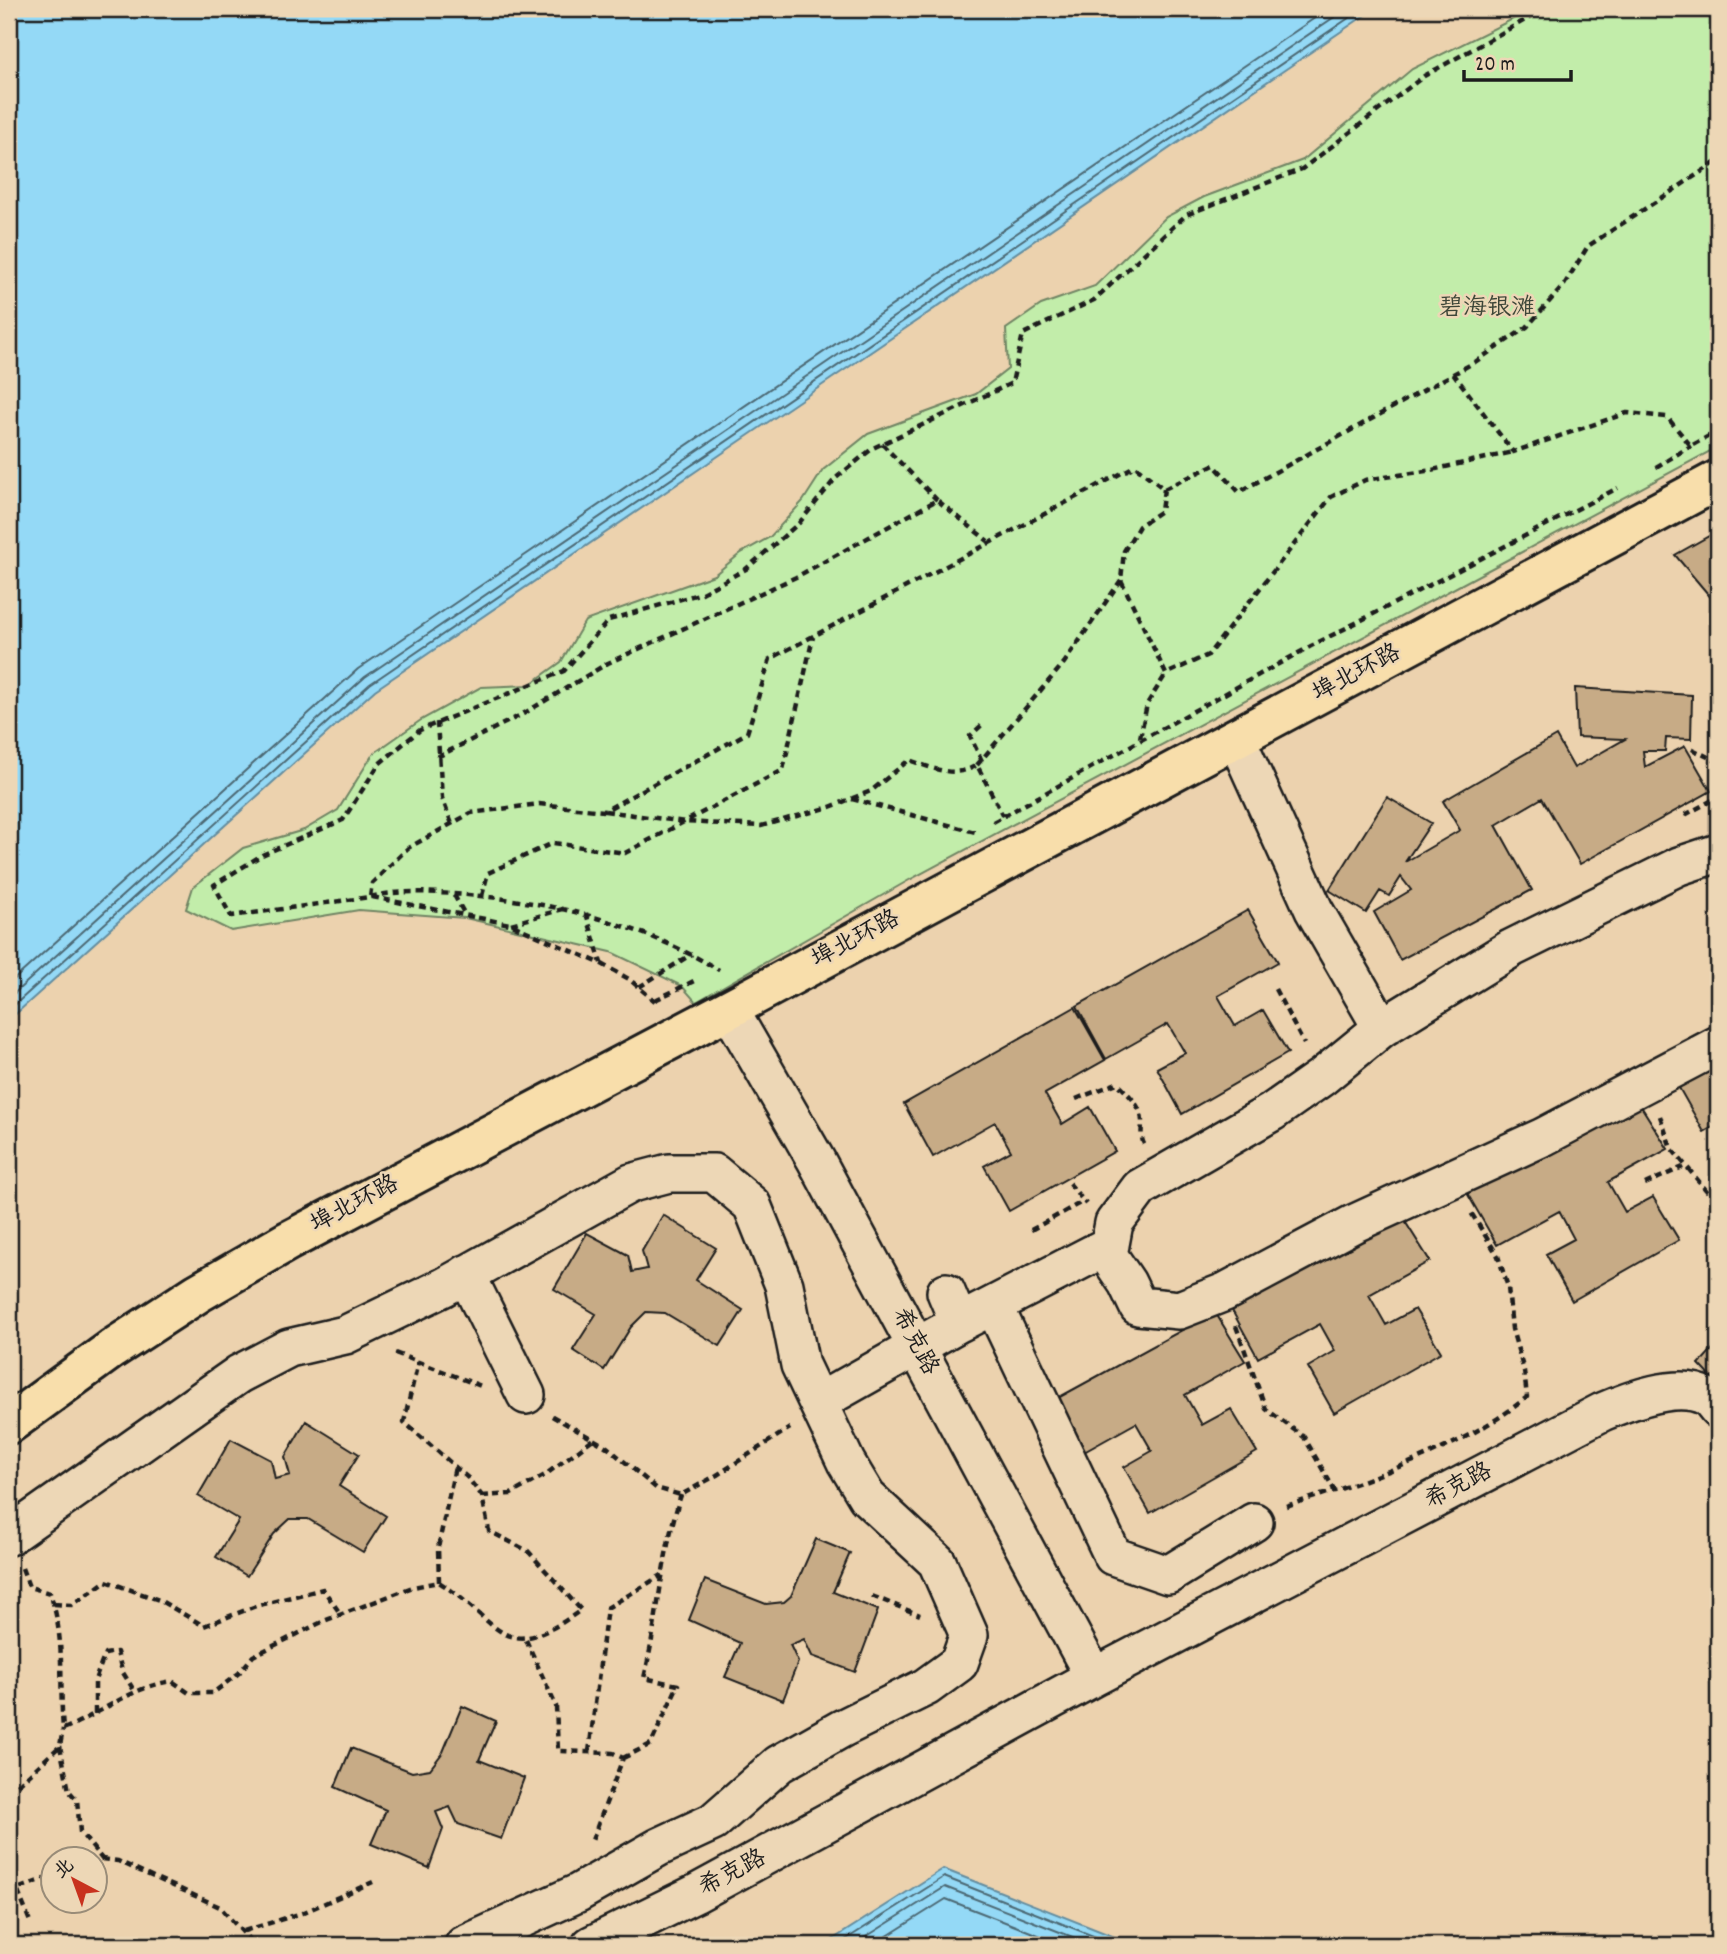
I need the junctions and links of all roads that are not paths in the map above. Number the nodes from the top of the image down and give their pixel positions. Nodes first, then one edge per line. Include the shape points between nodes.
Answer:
1 (1718, 480) edge
2 (1236, 738) junction
3 (1718, 853) edge
4 (729, 1009) junction
5 (1381, 1028) junction
6 (1718, 1045) edge
7 (1110, 1245) junction
8 (466, 1274) junction
9 (994, 1306) junction
10 (918, 1349) junction
11 (526, 1395) road end
12 (819, 1402) junction
13 (1718, 1409) edge
14 (9, 1424) edge
15 (1254, 1522) road end
16 (12, 1534) edge
17 (1094, 1677) junction
18 (464, 1945) edge
19 (591, 1945) edge

1 - 2 main road, 埠北环路
2 - 4 main road, 埠北环路
2 - 5 street via 1314,909
3 - 5 street via 1679,866 1512,948
4 - 10 street, 希克路
4 - 14 main road, 埠北环路 via 288,1241 112,1349
5 - 7 street via 1272,1112 1140,1188 1114,1223
6 - 7 street via 1458,1177 1179,1310 1138,1306 1108,1255
7 - 9 street
8 - 11 street
8 - 12 street via 631,1183 669,1173 714,1173 751,1205 757,1217 784,1285 800,1365
8 - 16 street via 345,1335 289,1348 239,1374
9 - 10 street via 953,1308
9 - 15 street via 1112,1556 1168,1575
10 - 12 street
10 - 17 street, 希克路
12 - 18 street via 867,1497 937,1562 969,1634 959,1663 926,1687 779,1764 713,1822
13 - 17 street, 希克路 via 1706,1396 1684,1392 1642,1396 1602,1412
17 - 19 street, 希克路 via 717,1882

